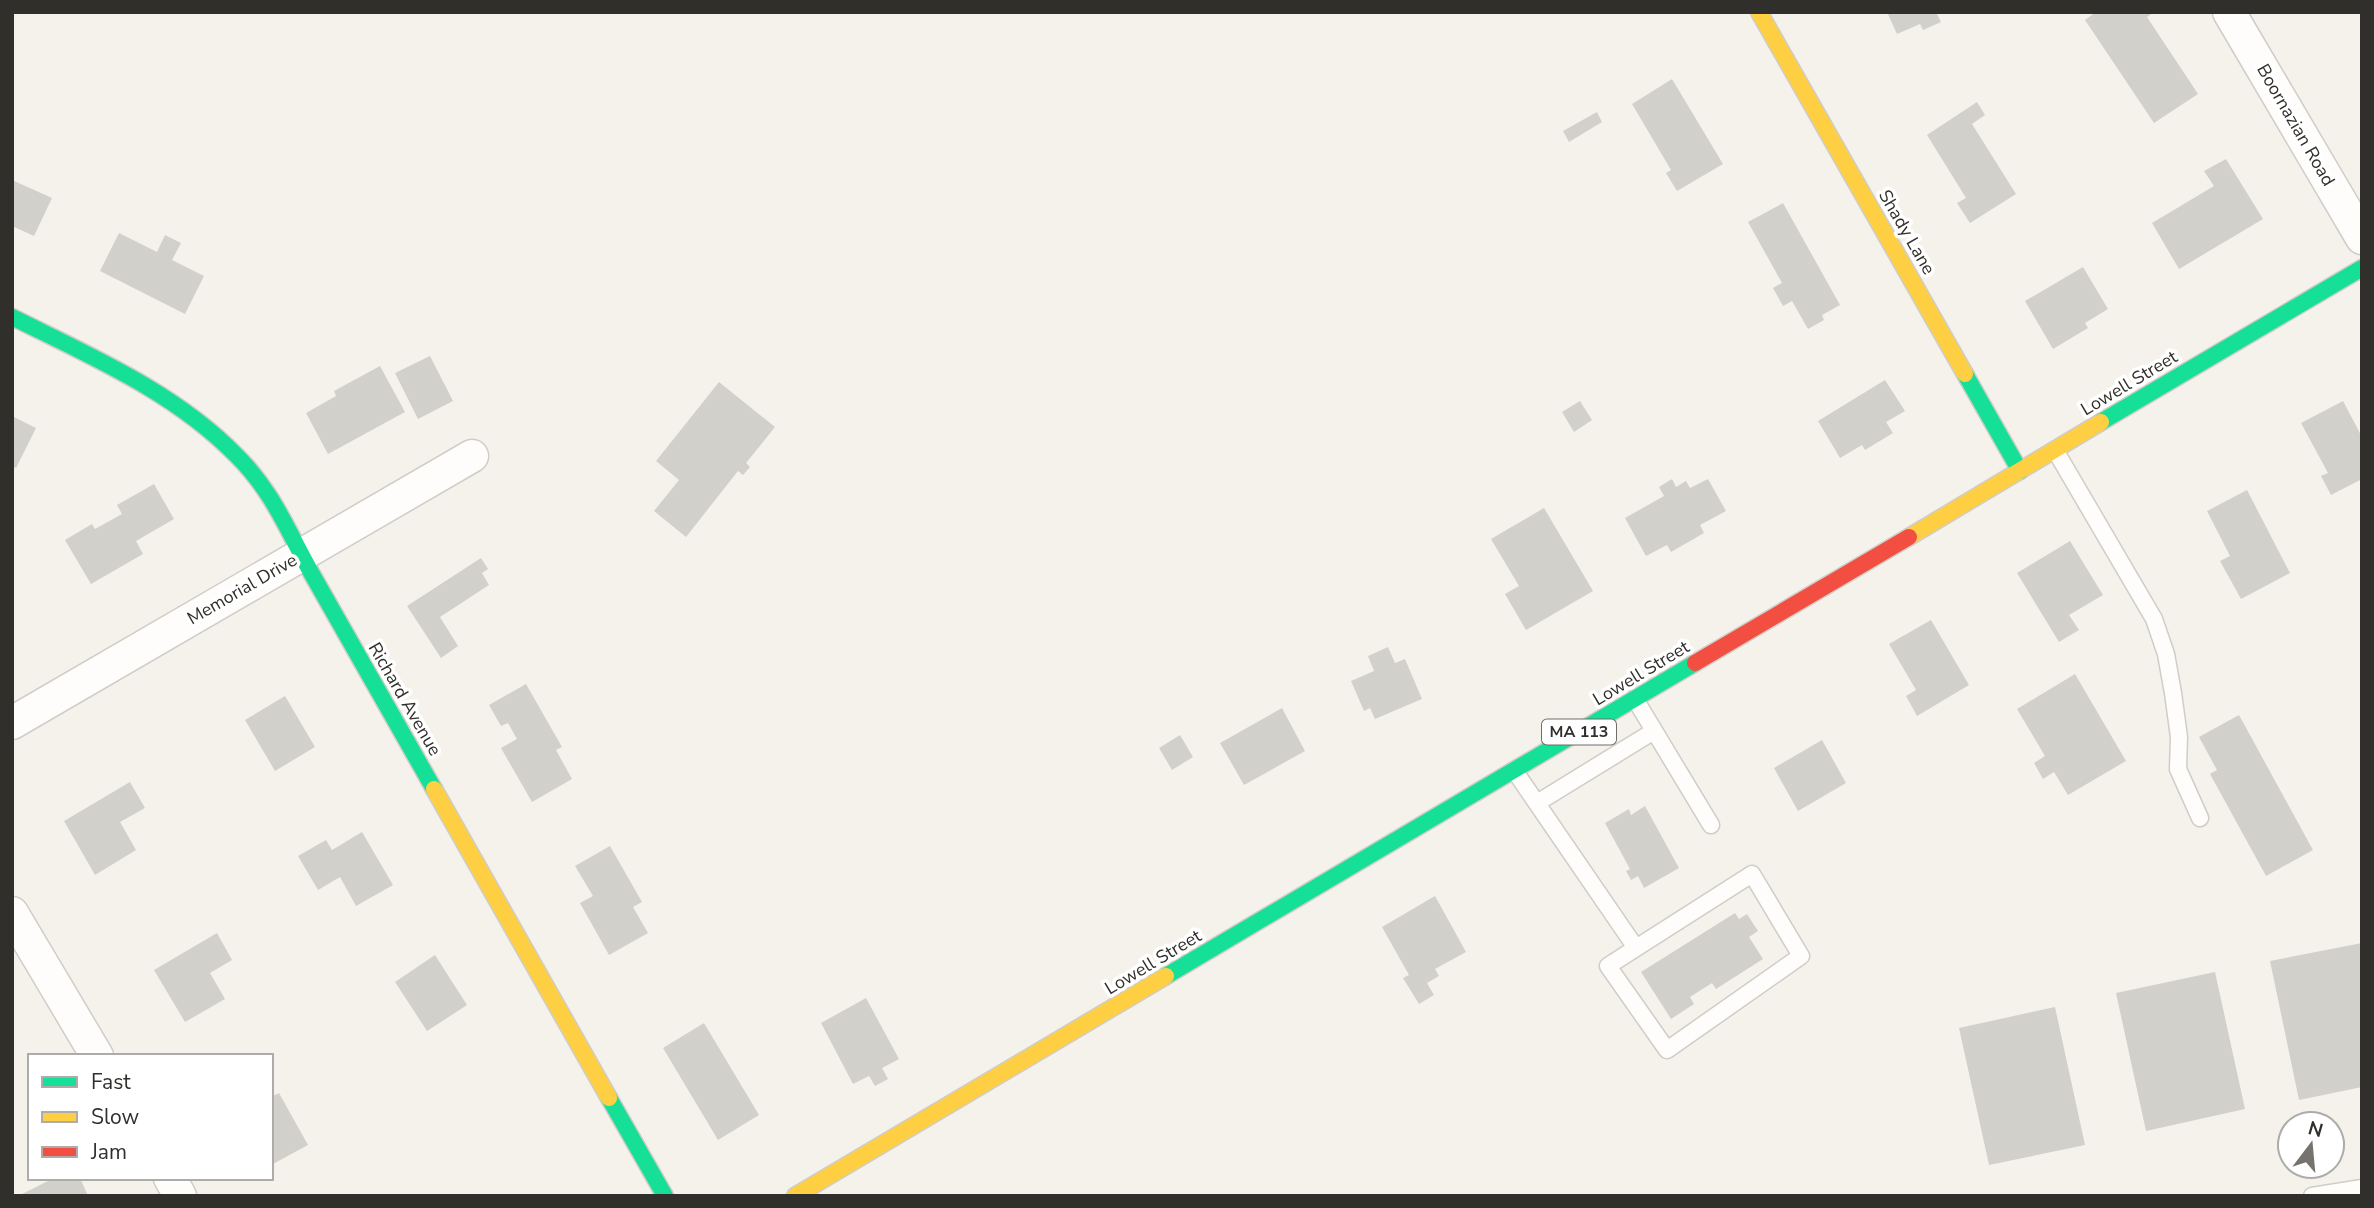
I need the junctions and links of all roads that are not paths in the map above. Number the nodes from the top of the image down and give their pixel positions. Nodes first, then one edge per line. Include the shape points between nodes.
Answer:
1 (1759, 12) edge
2 (2230, 12) edge
3 (2362, 238) edge
4 (2362, 268) edge
5 (12, 317) edge
6 (2055, 450) junction
7 (472, 456) dead end
8 (2021, 471) junction
9 (301, 555) junction
10 (1635, 699) junction
11 (12, 723) edge
12 (1654, 731) junction
13 (1514, 770) junction
14 (1537, 803) junction
15 (2200, 818) dead end
16 (1711, 825) dead end
17 (12, 913) edge
18 (1636, 948) junction
19 (96, 1054) edge
20 (171, 1180) edge
21 (2362, 1188) edge
22 (802, 1194) edge
23 (180, 1196) edge
24 (665, 1196) edge
25 (2312, 1196) edge

1 - 8 main road, Shady Lane
2 - 3 street, Boornazian Road
4 - 6 main road, Lowell Street / MA 113
5 - 9 main road, Richard Avenue via 159,392 202,422 265,487
6 - 8 main road, Lowell Street / MA 113
6 - 15 lane via 2154,619 2173,692 2178,769
7 - 9 street, Memorial Drive
8 - 10 main road, Lowell Street / MA 113
9 - 11 street, Memorial Drive
9 - 24 main road, Richard Avenue
10 - 12 lane
10 - 13 main road, Lowell Street / MA 113
12 - 14 lane
12 - 16 lane
13 - 14 lane
13 - 22 main road, Lowell Street / MA 113
14 - 18 lane
17 - 19 street
18 - 18 lane via 1752,874 1801,956 1667,1050 1608,967
20 - 23 street
21 - 25 lane

